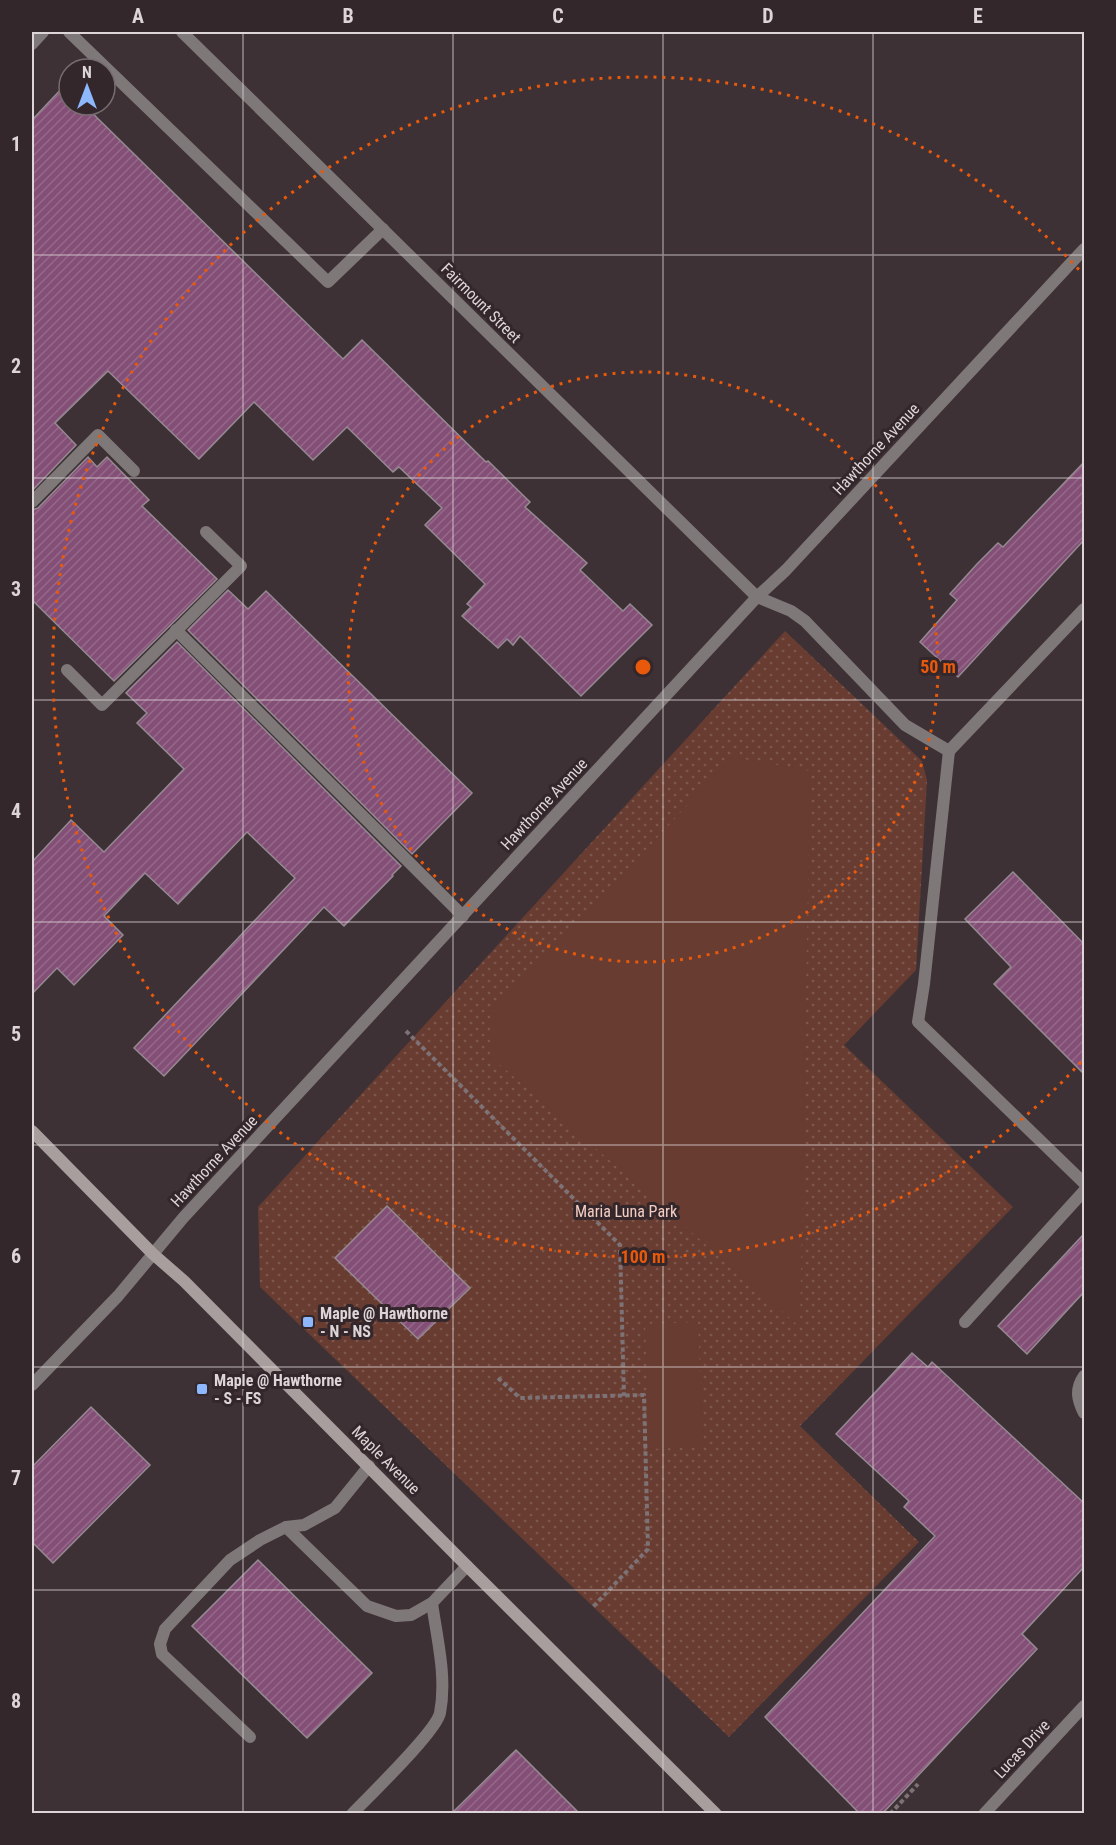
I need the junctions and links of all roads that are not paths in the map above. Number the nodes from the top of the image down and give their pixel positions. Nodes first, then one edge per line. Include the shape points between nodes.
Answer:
1 (43, 32) edge
2 (69, 32) edge
3 (182, 32) edge
4 (32, 44) edge
5 (383, 229) junction
6 (1084, 249) edge
7 (134, 471) dead end
8 (33, 496) edge
9 (206, 532) dead end
10 (758, 597) junction
11 (1084, 609) edge
12 (176, 630) junction
13 (67, 670) dead end
14 (949, 751) junction
15 (462, 916) junction
16 (32, 1131) edge
17 (1084, 1183) edge
18 (1084, 1191) edge
19 (153, 1254) junction
20 (965, 1322) dead end
21 (1084, 1376) edge
22 (32, 1385) edge
23 (1084, 1413) edge
24 (369, 1466) junction
25 (286, 1527) junction
26 (467, 1566) junction
27 (432, 1603) junction
28 (1084, 1706) edge
29 (250, 1737) dead end
30 (352, 1814) edge
31 (716, 1814) edge
32 (984, 1814) edge

1 - 4 street
2 - 5 street via 328,282
3 - 5 street, Fairmount Street
5 - 10 street, Fairmount Street
6 - 10 street, Hawthorne Avenue
7 - 8 street via 98,435
9 - 12 street via 241,566
10 - 14 street via 805,621 905,725
10 - 15 street, Hawthorne Avenue
11 - 14 street
12 - 13 street via 102,705
12 - 15 street
14 - 17 street via 918,1022
15 - 19 street, Hawthorne Avenue
16 - 19 main road, Maple Avenue
18 - 20 street
19 - 22 street, Hawthorne Avenue
19 - 24 main road, Maple Avenue
21 - 23 street via 1077,1390
24 - 25 street via 335,1508 304,1524
24 - 26 main road, Maple Avenue
25 - 27 street via 367,1606 396,1616 411,1615
25 - 29 street via 230,1560 165,1629 160,1644 162,1654
26 - 27 street
26 - 31 main road, Maple Avenue
27 - 30 street via 442,1675 440,1716 422,1741
28 - 32 street, Lucas Drive

